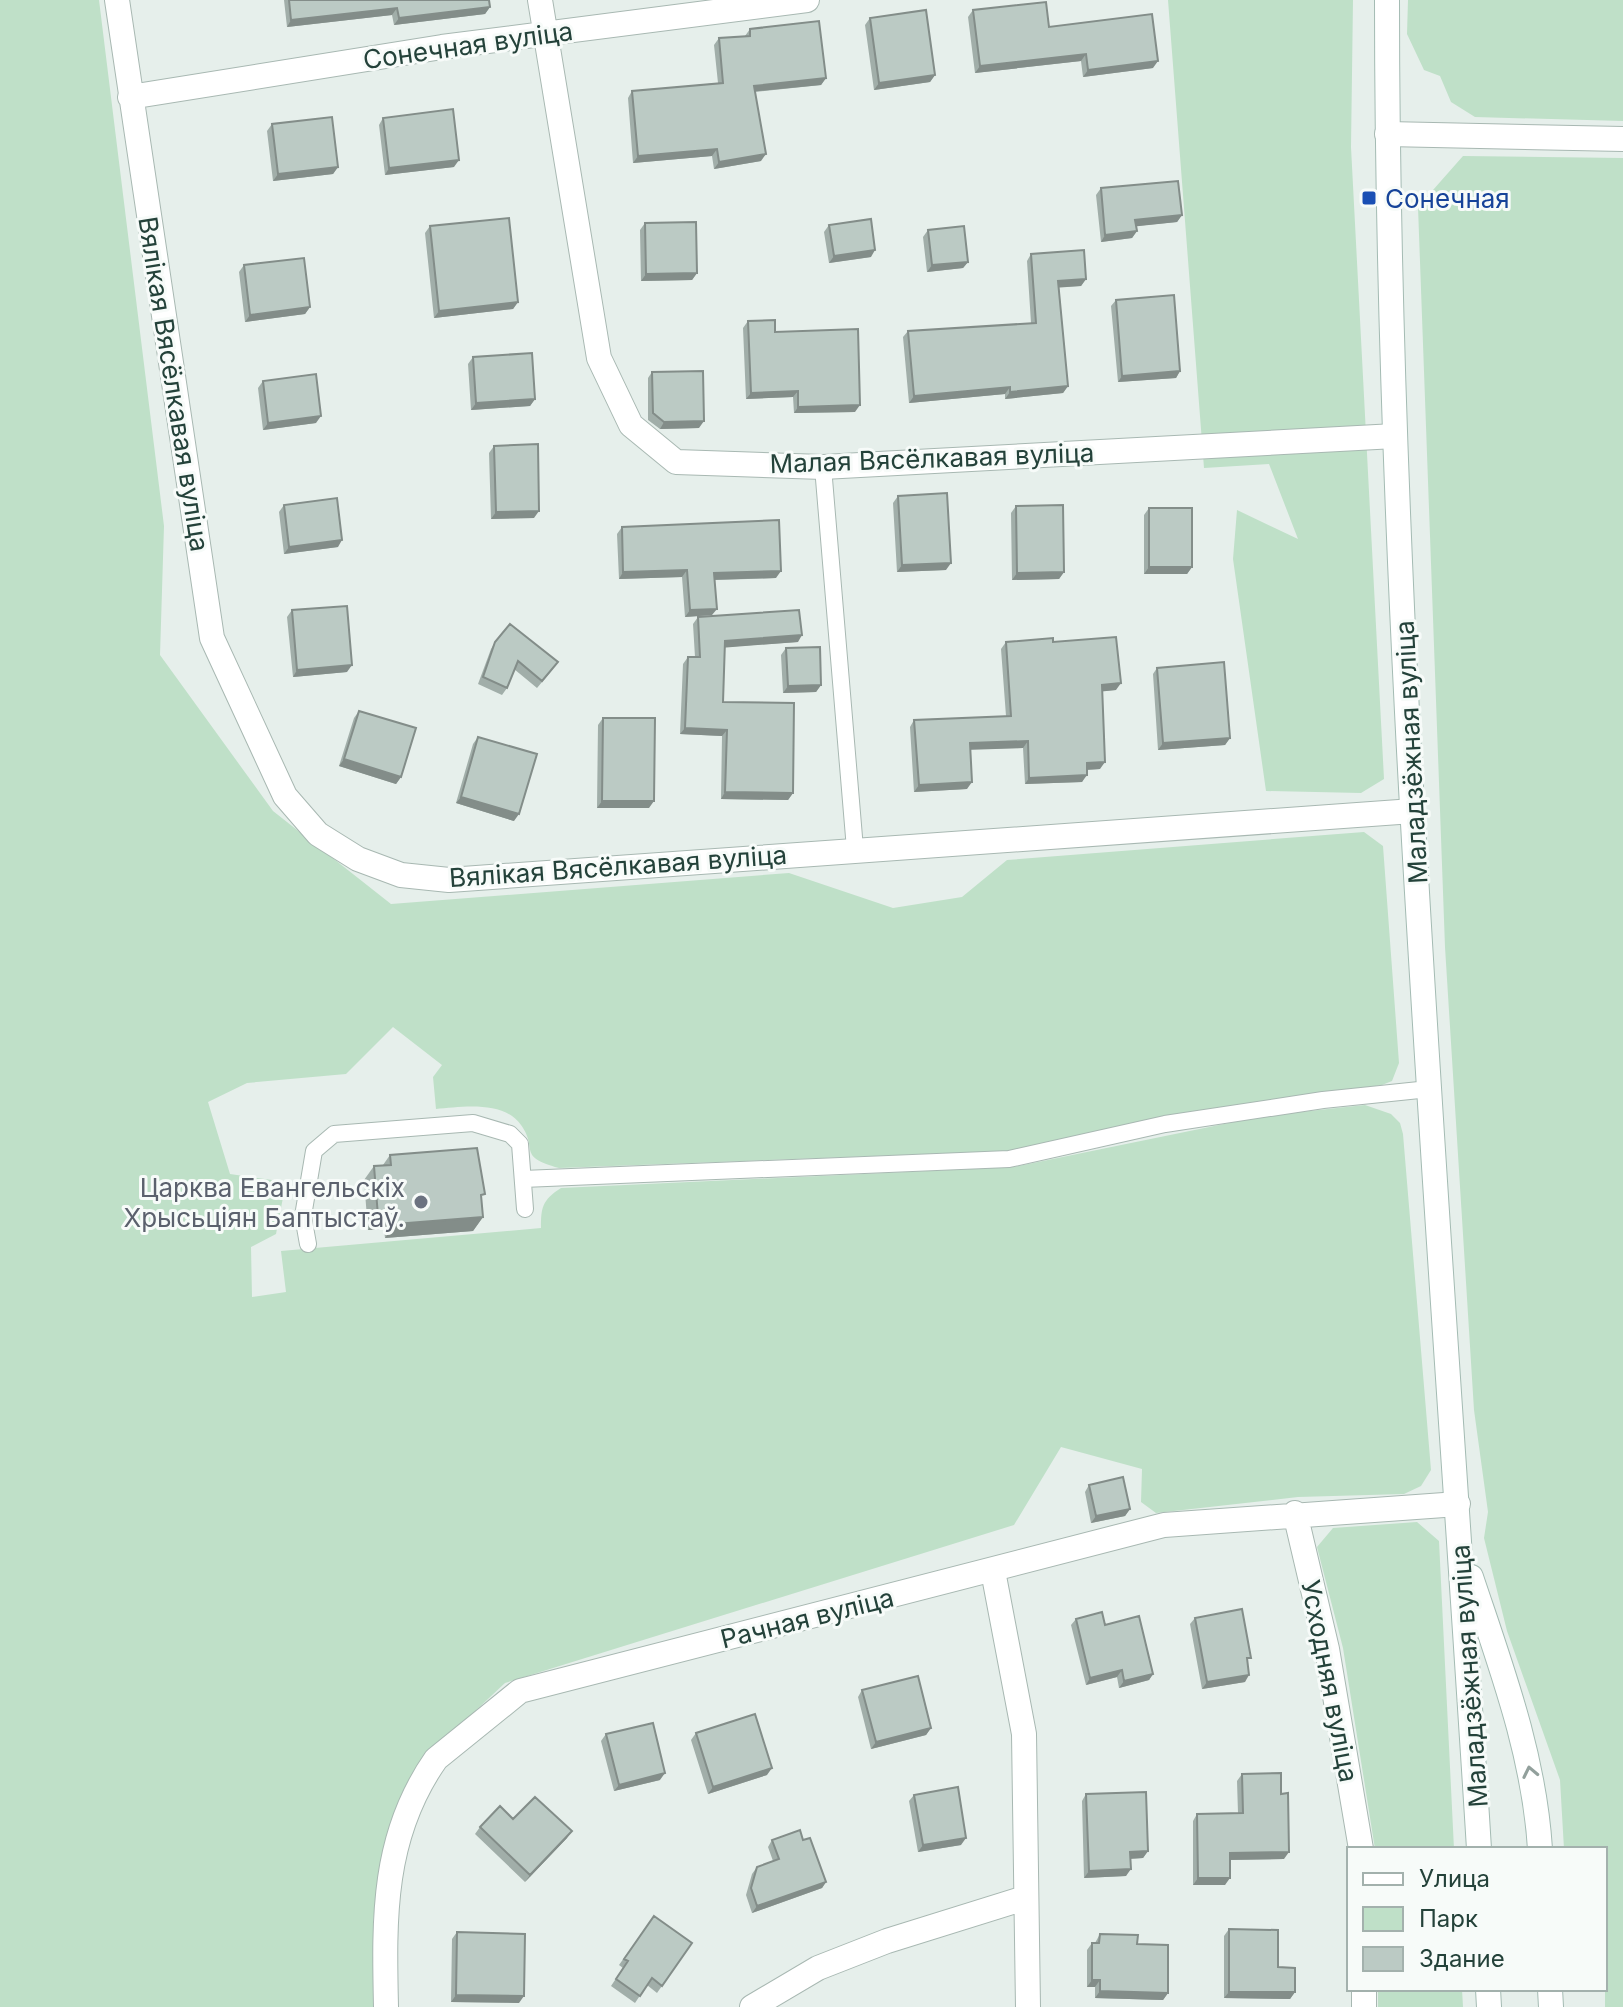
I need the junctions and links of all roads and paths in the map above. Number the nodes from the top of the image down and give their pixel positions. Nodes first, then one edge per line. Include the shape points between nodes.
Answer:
1 (117, 0) edge
2 (540, 0) edge
3 (807, 0) edge
4 (1387, 0) edge
5 (546, 33) junction
6 (130, 97) junction
7 (1387, 134) junction
8 (1623, 139) edge
9 (1395, 436) junction
10 (823, 467) junction
11 (1413, 811) junction
12 (855, 849) junction
13 (1429, 1089) junction
14 (523, 1179) junction
15 (525, 1209) dead end
16 (308, 1244) dead end
17 (1458, 1504) junction
18 (1295, 1513) junction
19 (993, 1571) junction
20 (1361, 1847) edge
21 (1479, 1847) edge
22 (1540, 1847) edge
23 (1025, 1898) junction
24 (386, 2007) edge
25 (752, 2007) edge
26 (1028, 2007) edge

1 - 6 street, Вялікая Вясёлкавая вуліца
2 - 5 street, Малая Вясёлкавая вуліца
3 - 5 street, Сонечная вуліца
4 - 7 street, Маладзёжная вуліца
5 - 6 street, Сонечная вуліца
5 - 10 street, Малая Вясёлкавая вуліца via 599,358 631,425 676,462
6 - 12 street, Вялікая Вясёлкавая вуліца via 212,638 285,796 318,834 358,859 401,875 449,880
7 - 8 street
7 - 9 street, Маладзёжная вуліца
9 - 10 street, Малая Вясёлкавая вуліца
9 - 11 street, Маладзёжная вуліца
10 - 12 lane
11 - 12 street, Вялікая Вясёлкавая вуліца
11 - 13 street, Маладзёжная вуліца
13 - 14 lane via 1165,1124 1009,1159
13 - 17 street, Маладзёжная вуліца
14 - 15 lane
14 - 16 lane via 520,1144 510,1134 473,1123 334,1134 314,1151 303,1216
17 - 18 street, Рачная вуліца
17 - 21 street, Маладзёжная вуліца
22 -> 17 street, Маладзёжная вуліца via 1537,1804 1520,1725 1467,1565
18 - 19 street, Рачная вуліца via 1164,1525
18 - 20 street, Усходняя вуліца via 1327,1649
19 - 23 street via 1024,1734
19 - 24 street, Рачная вуліца via 520,1691 436,1759 391,1856 384,1920
23 - 25 street via 818,1968
23 - 26 street

